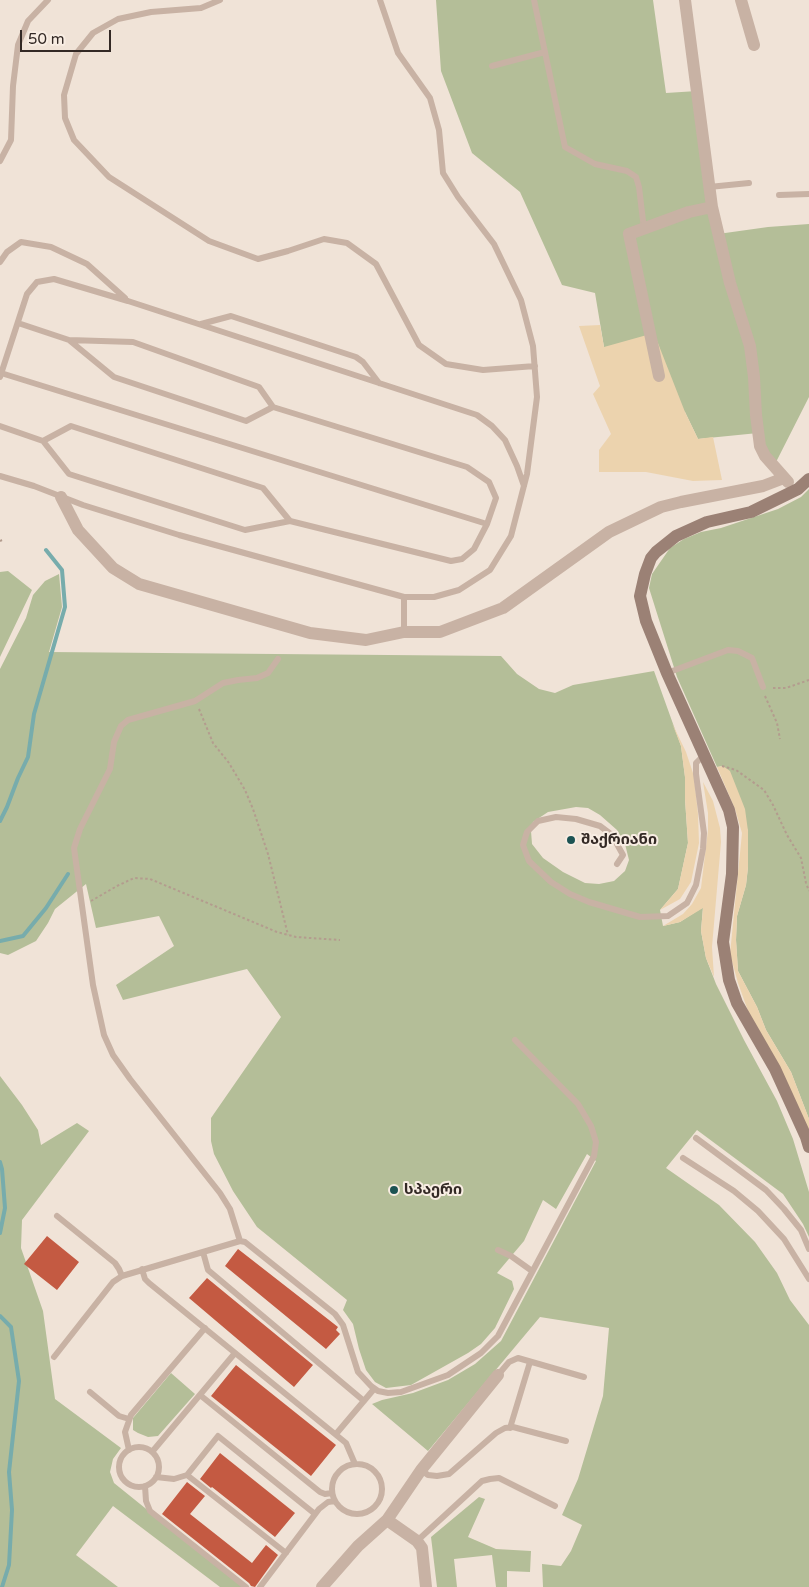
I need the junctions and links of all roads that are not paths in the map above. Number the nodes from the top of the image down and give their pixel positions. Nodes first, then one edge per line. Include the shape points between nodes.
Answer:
1 (48, 0) edge
2 (220, 0) edge
3 (380, 0) edge
4 (534, 0) edge
5 (685, 0) edge
6 (741, 0) edge
7 (754, 45) dead end
8 (545, 52) junction
9 (492, 66) dead end
10 (0, 162) edge
11 (750, 182) dead end
12 (709, 187) junction
13 (809, 194) edge
14 (779, 195) dead end
15 (712, 207) junction
16 (644, 229) junction
17 (0, 262) edge
18 (128, 301) junction
19 (18, 322) junction
20 (200, 324) junction
21 (69, 340) junction
22 (535, 366) junction
23 (1, 375) edge
24 (659, 376) dead end
25 (380, 384) junction
26 (273, 407) junction
27 (0, 426) edge
28 (43, 441) junction
29 (0, 476) edge
30 (784, 478) junction
31 (809, 479) edge
32 (524, 486) junction
33 (798, 489) junction
34 (61, 497) junction
35 (290, 521) junction
36 (487, 524) junction
37 (404, 597) junction
38 (404, 632) junction
39 (278, 659) dead end
40 (667, 673) junction
41 (763, 687) road end
42 (704, 755) junction
43 (617, 864) dead end
44 (515, 1040) dead end
45 (696, 1138) dead end
46 (809, 1147) edge
47 (683, 1158) dead end
48 (57, 1216) dead end
49 (240, 1241) junction
50 (809, 1248) edge
51 (498, 1250) dead end
52 (203, 1252) junction
53 (142, 1269) junction
54 (532, 1271) junction
55 (122, 1276) junction
56 (809, 1279) edge
57 (205, 1328) junction
58 (235, 1353) junction
59 (54, 1357) dead end
60 (530, 1362) junction
61 (498, 1375) joint
62 (584, 1377) dead end
63 (374, 1389) junction
64 (90, 1392) dead end
65 (200, 1395) junction
66 (364, 1401) junction
67 (129, 1419) junction
68 (510, 1428) junction
69 (336, 1434) junction
70 (566, 1442) dead end
71 (129, 1450) junction
72 (152, 1452) junction
73 (355, 1464) junction
74 (421, 1470) junction
75 (187, 1475) junction
76 (156, 1477) junction
77 (146, 1486) junction
78 (332, 1493) junction
79 (335, 1501) junction
80 (555, 1506) dead end
81 (315, 1514) junction
82 (387, 1520) junction
83 (416, 1541) junction
84 (286, 1553) junction
85 (246, 1587) edge
86 (260, 1587) edge
87 (322, 1587) edge
88 (426, 1587) edge

1 - 10 lane via 28,21 18,45 11,140
2 - 22 lane via 201,8 151,12 118,19 93,33 76,54 64,95 65,118 74,140 108,177 209,241 258,259 324,239 347,243 376,264 419,345 446,364 483,370
3 - 22 lane via 398,53 430,98 440,130 443,173 494,244 521,300
4 - 8 lane
5 - 12 street
6 - 7 street
8 - 9 lane
8 - 16 lane via 565,147 595,164 627,171 636,177
11 - 12 lane
12 - 15 street
13 - 14 lane
15 - 16 street
15 - 30 street via 730,284 750,346 760,446 764,456
16 - 24 street via 629,234
17 - 18 lane via 21,242 51,248 87,264
18 - 19 lane via 54,279 37,282 27,294
18 - 20 lane
19 - 21 lane
19 - 23 lane
20 - 25 lane
20 - 25 lane via 231,316 356,357
21 - 26 lane via 133,342 259,387
21 - 26 lane via 114,377 246,421
22 - 32 lane via 537,397
23 - 36 lane
25 - 32 lane via 477,415 505,440
26 - 36 lane via 467,467 489,482 496,498
27 - 28 lane
28 - 35 lane via 70,474 79,477 245,530
28 - 35 lane via 71,426 263,488
29 - 34 lane
30 - 33 street
30 - 38 street via 763,486 661,507 609,532 503,608 440,632
31 - 33 street
32 - 37 lane via 512,536 490,570 459,590 434,597
33 - 40 street via 752,512 707,522 676,536 651,558 640,596
34 - 37 lane via 179,535
34 - 38 street via 78,530 113,568 139,584 310,633 366,640
35 - 36 lane via 451,561 462,559 474,549
37 - 38 lane
39 - 49 lane via 268,673 257,678 223,683 196,701 128,720 121,726 114,742 110,768 74,848 104,1035 113,1056 220,1193 230,1209
40 - 41 lane via 728,650 752,658
40 - 42 street
42 - 43 lane via 696,763 704,833 696,885 687,902 668,916 640,917 570,894 529,861 523,845 527,832 538,821 556,817 576,819 600,826 612,834 623,854
42 - 46 street via 729,810 733,827 732,874 723,942 729,980 737,1003 775,1069
44 - 54 lane via 578,1104 596,1142 594,1156
45 - 50 lane via 766,1190 801,1230
47 - 56 lane via 758,1211 784,1239
48 - 55 lane via 115,1263
49 - 52 lane
49 - 63 lane via 335,1314 343,1325 358,1372
51 - 54 lane
52 - 53 lane
52 - 66 lane via 208,1270
53 - 55 lane
53 - 57 lane via 145,1279
54 - 63 lane via 498,1336 481,1353 448,1375 401,1392
55 - 59 lane via 113,1282
57 - 58 lane
57 - 67 lane
58 - 65 lane
58 - 69 lane
60 - 61 lane via 518,1358 509,1362
60 - 62 lane
60 - 68 lane
61 - 74 street
63 - 66 lane
64 - 67 lane via 119,1416
65 - 72 lane
65 - 78 lane via 320,1492
66 - 69 lane
67 - 71 lane via 125,1432
68 - 70 lane
68 - 74 lane via 496,1433 449,1474 428,1475
69 - 73 lane via 346,1443
71 - 72 lane via 141,1447
71 - 77 lane via 119,1465 122,1477 132,1486
72 - 76 lane via 158,1464
73 - 78 lane via 340,1470 332,1484
73 - 79 lane via 364,1465 377,1474 382,1490 380,1497 370,1510 355,1514 347,1512
74 - 82 street
75 - 76 lane via 174,1480
75 - 81 lane via 218,1436
75 - 84 lane
76 - 77 lane
77 - 85 lane via 150,1511
78 - 79 lane
79 - 81 lane via 324,1504
80 - 83 lane via 499,1478 482,1481
81 - 84 lane
82 - 83 street
82 - 87 street via 358,1546
83 - 88 street via 422,1548
84 - 86 lane

